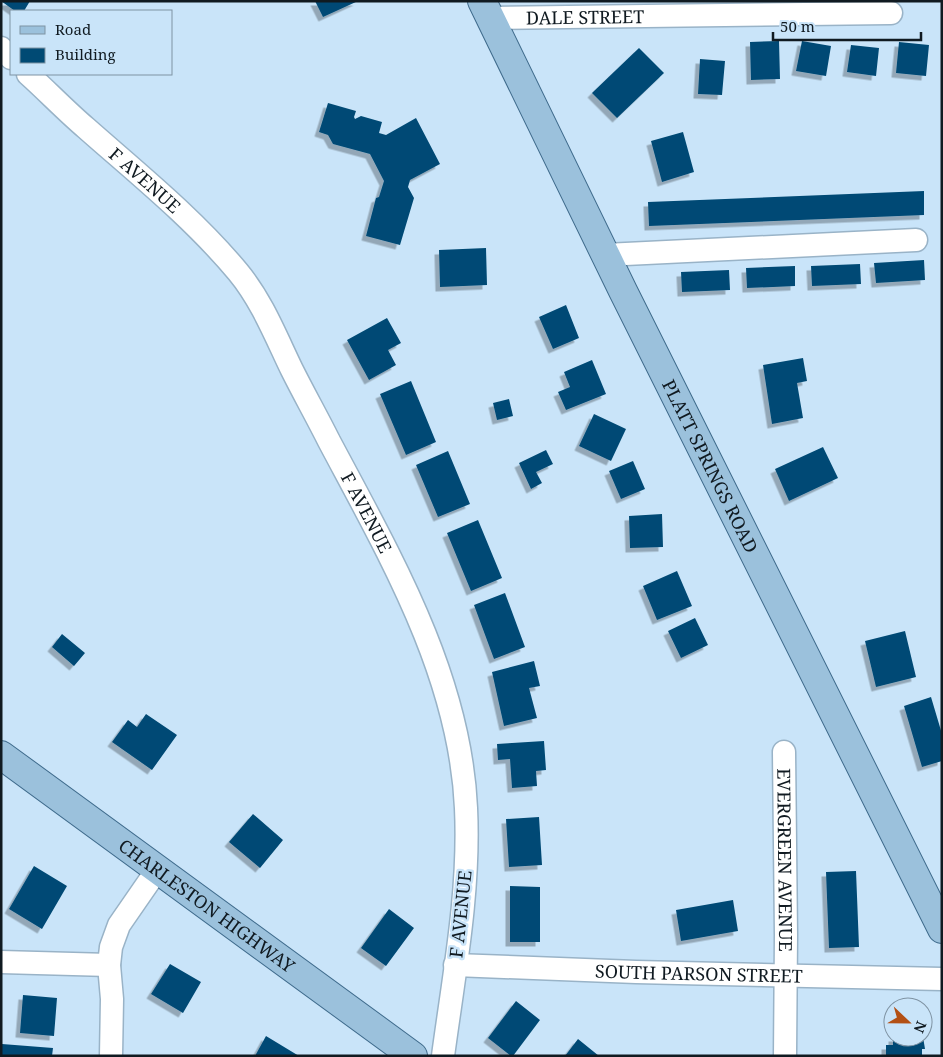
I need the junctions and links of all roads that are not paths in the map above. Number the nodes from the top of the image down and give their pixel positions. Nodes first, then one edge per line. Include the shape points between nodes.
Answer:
1 (486, 10) edge
2 (891, 13) dead end
3 (1, 48) edge
4 (10, 57) edge
5 (29, 75) edge
6 (916, 240) dead end
7 (605, 254) junction
8 (784, 752) dead end
9 (1, 756) edge
10 (157, 870) junction
11 (942, 929) edge
12 (1, 962) edge
13 (109, 965) junction
14 (455, 965) junction
15 (785, 976) junction
16 (942, 979) edge
17 (111, 1056) edge
18 (413, 1056) edge
19 (444, 1056) edge
20 (785, 1056) edge

1 - 2 street, DALE STREET
1 - 7 main road, PLATT SPRINGS ROAD
3 - 4 street
5 - 14 street, F AVENUE via 191,221 239,273 263,308 294,375 382,541 439,669 461,760 466,854
6 - 7 street
7 - 11 main road, PLATT SPRINGS ROAD
8 - 15 street, EVERGREEN AVENUE
9 - 10 main road, CHARLESTON HIGHWAY
10 - 13 street via 119,925
10 - 18 main road, CHARLESTON HIGHWAY
12 - 13 street
13 - 17 street
14 - 15 street, SOUTH PARSON STREET
14 - 19 street, F AVENUE
15 - 16 street, SOUTH PARSON STREET
15 - 20 street, EVERGREEN AVENUE

